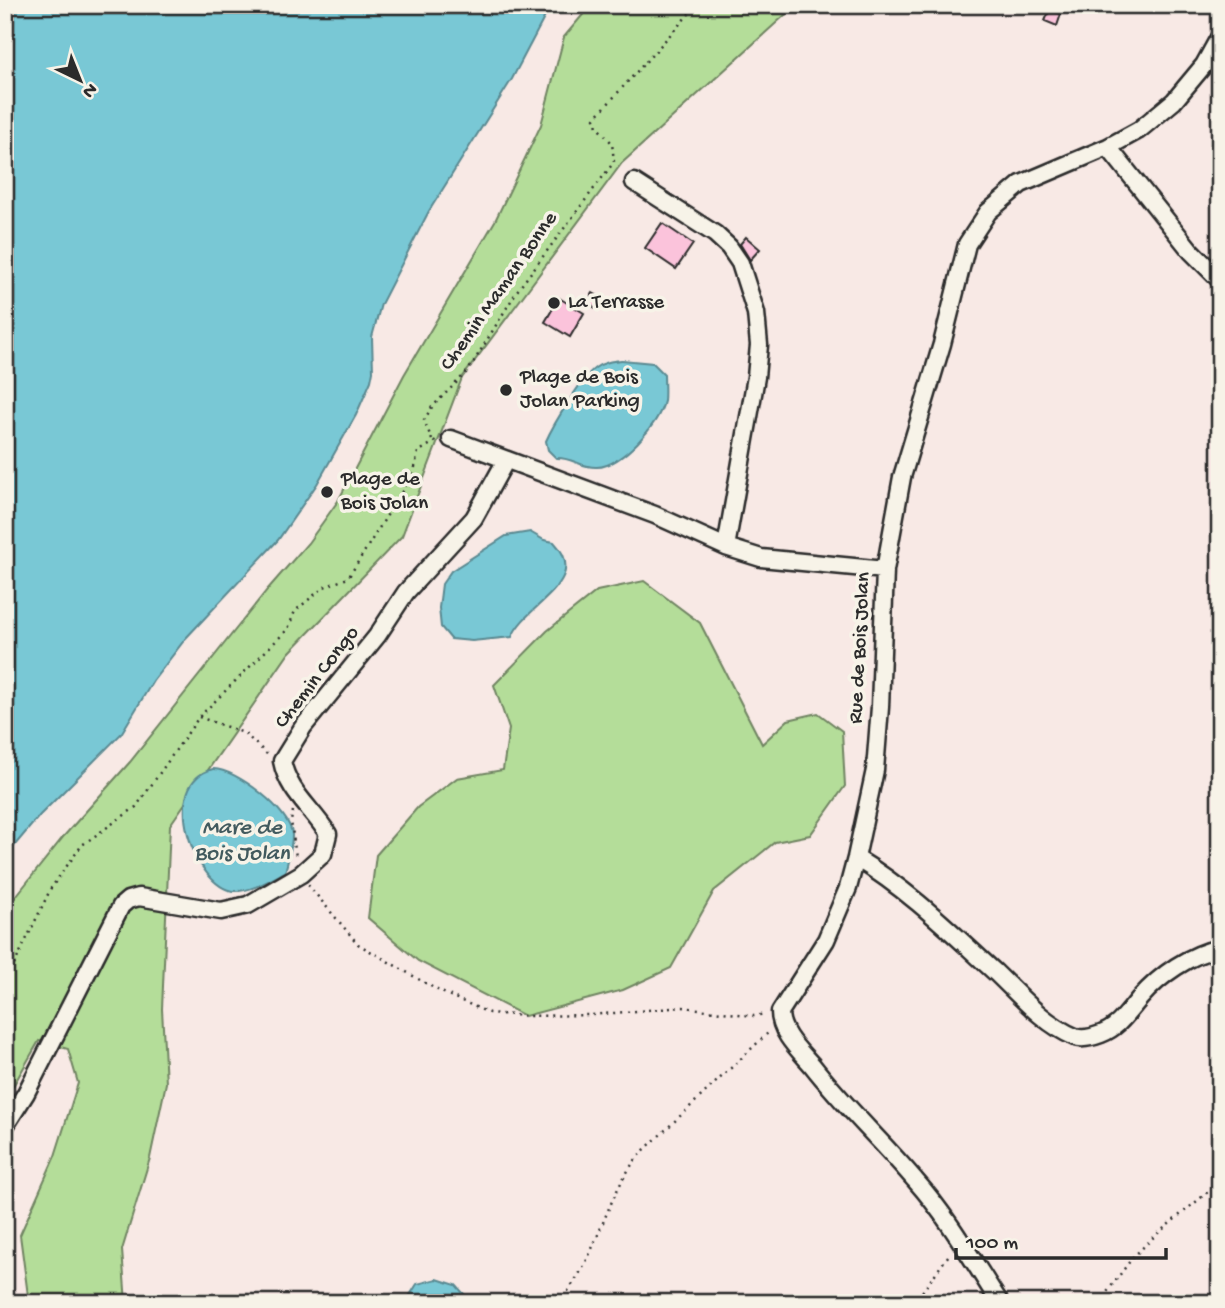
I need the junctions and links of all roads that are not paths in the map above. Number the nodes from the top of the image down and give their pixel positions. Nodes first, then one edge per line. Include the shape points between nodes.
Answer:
1 (1220, 36) edge
2 (1108, 147) junction
3 (634, 182) dead end
4 (1220, 280) edge
5 (451, 439) dead end
6 (506, 460) junction
7 (726, 547) junction
8 (886, 570) junction
9 (856, 858) junction
10 (1220, 948) edge
11 (5, 1126) edge
12 (1000, 1303) edge

1 - 2 street, Rue de Bois Jolan via 1204,65 1174,101 1139,130
2 - 4 street via 1191,251
2 - 8 street, Rue de Bois Jolan via 1021,184 988,212 967,244 902,477
3 - 7 street via 729,247 740,262 756,313 756,377
5 - 6 street
6 - 7 street via 655,515
6 - 11 street, Chemin Congo via 474,519 406,592 282,761 297,796 328,834 323,853 301,874 248,905 220,911 139,897 121,906
7 - 8 street via 761,558
8 - 9 street, Rue de Bois Jolan via 875,770
9 - 10 street via 918,901 1032,1007 1077,1038 1090,1038 1115,1026 1173,969
9 - 12 street, Rue de Bois Jolan via 826,940 780,1016 785,1031 823,1080 916,1180

